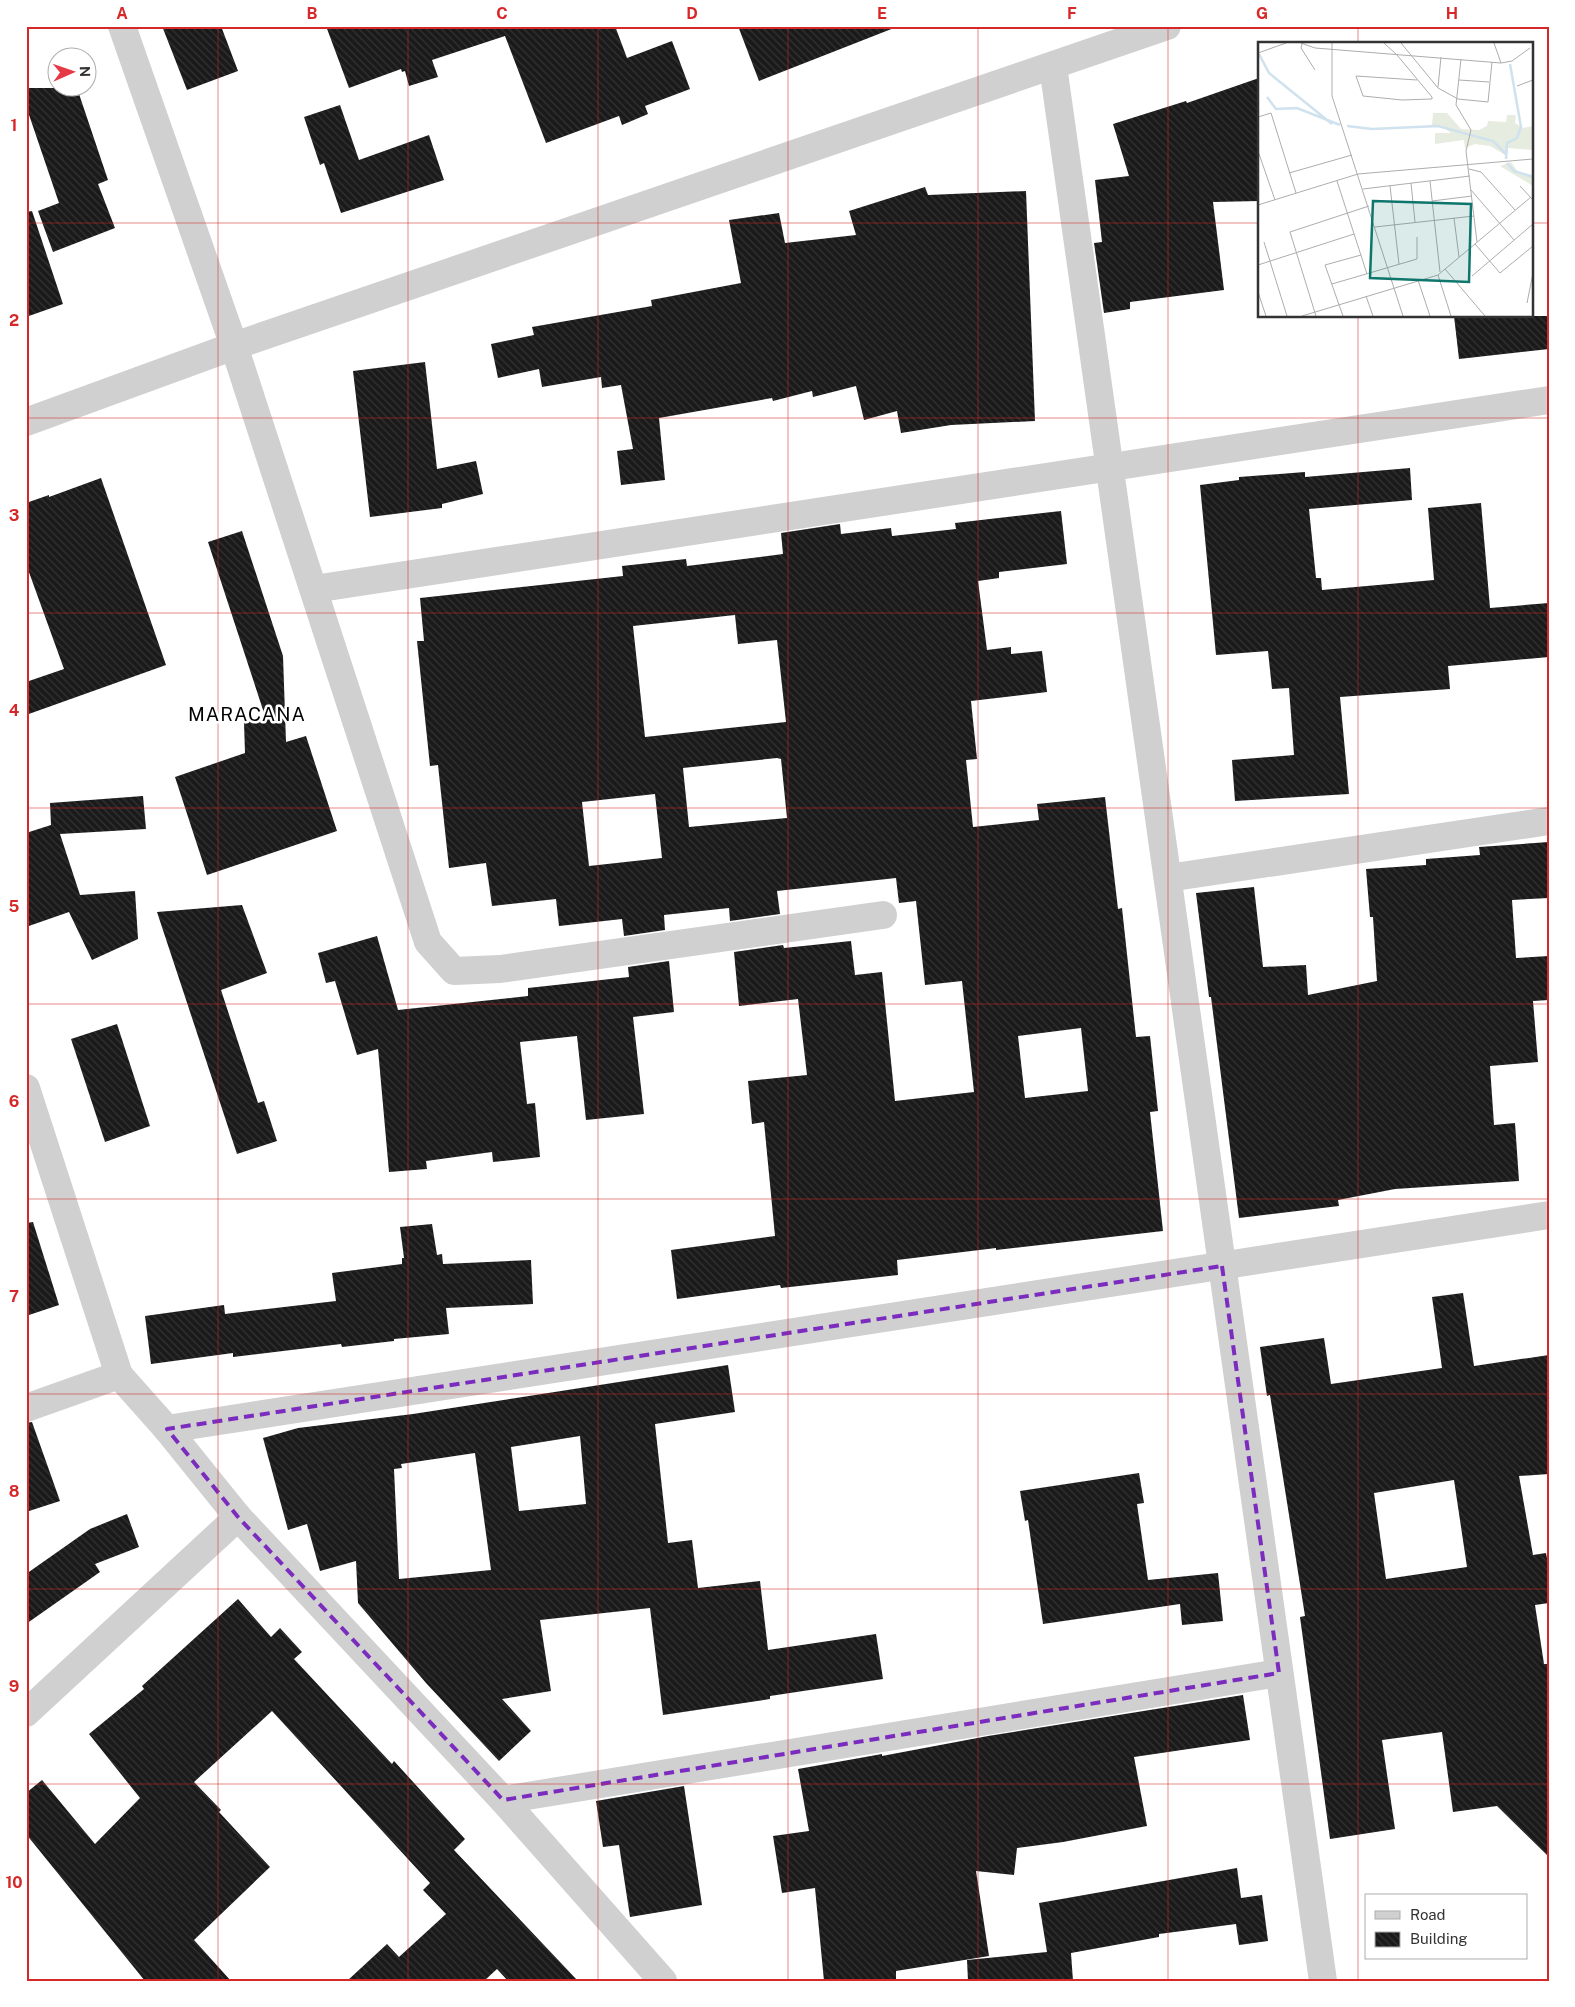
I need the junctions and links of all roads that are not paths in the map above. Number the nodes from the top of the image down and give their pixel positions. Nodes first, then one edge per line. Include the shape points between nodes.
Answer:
1 (122, 26) edge
2 (1167, 26) edge
3 (1053, 66) junction
4 (234, 346) junction
5 (1549, 400) edge
6 (26, 422) edge
7 (1109, 466) junction
8 (314, 589) junction
9 (1549, 821) edge
10 (1168, 878) junction
11 (883, 915) dead end
12 (26, 1088) edge
13 (1549, 1215) edge
14 (1222, 1266) junction
15 (119, 1375) junction
16 (26, 1408) edge
17 (167, 1429) junction
18 (238, 1517) junction
19 (1279, 1673) junction
20 (26, 1713) edge
21 (503, 1800) junction
22 (663, 1981) edge
23 (1323, 1981) edge

1 - 4 street
2 - 3 street
3 - 4 street
3 - 7 street
4 - 6 street
4 - 8 street
5 - 7 street
7 - 8 street
7 - 10 street
8 - 11 street via 428,942 454,971 500,969
9 - 10 street
10 - 14 street
12 - 15 street
13 - 14 street
14 - 17 street
14 - 19 street
15 - 16 street
15 - 17 street
17 - 18 street
18 - 20 street
18 - 21 street
19 - 21 street
19 - 23 street
21 - 22 street

